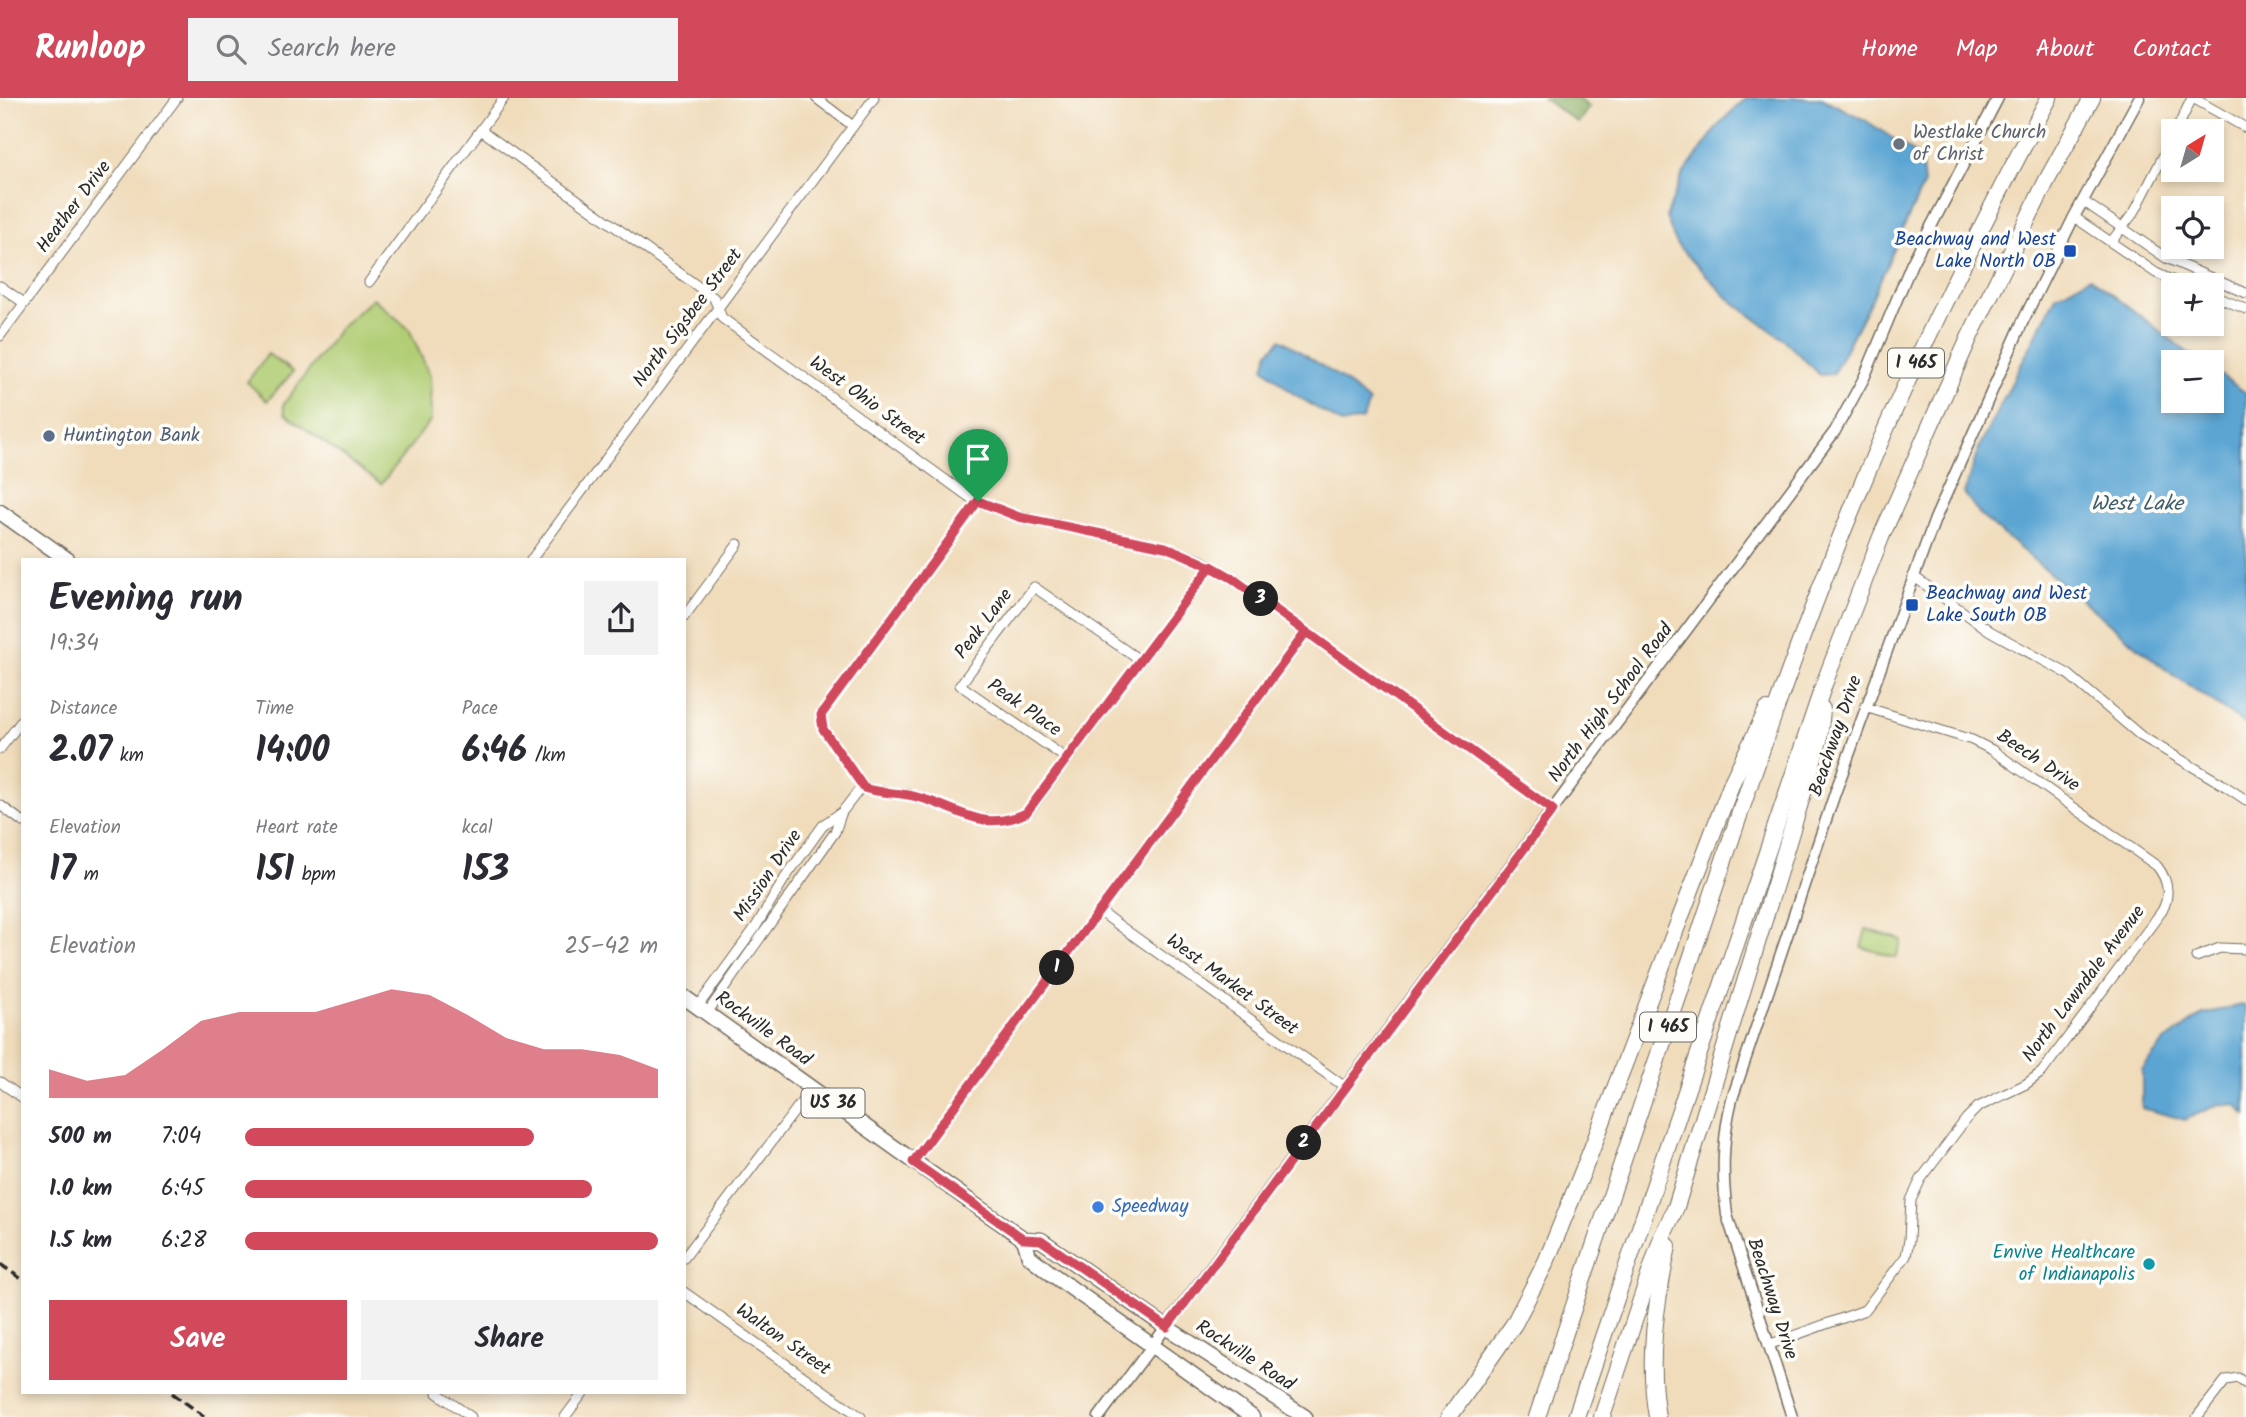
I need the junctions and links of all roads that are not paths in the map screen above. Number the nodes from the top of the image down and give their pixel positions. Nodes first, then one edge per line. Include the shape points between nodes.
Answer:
1 (177, 98) edge
2 (503, 98) edge
3 (816, 98) edge
4 (874, 98) edge
5 (1998, 98) edge
6 (2049, 98) edge
7 (2092, 98) edge
8 (2139, 98) edge
9 (2192, 98) edge
10 (2182, 119) edge
11 (853, 126) junction
12 (2246, 128) edge
13 (481, 130) junction
14 (2161, 160) edge
15 (2083, 201) junction
16 (2074, 217) junction
17 (2122, 228) junction
18 (2111, 242) junction
19 (2161, 275) edge
20 (369, 282) dead end
21 (0, 286) edge
22 (2246, 293) edge
23 (2224, 300) edge
24 (24, 303) junction
25 (718, 307) junction
26 (2246, 309) edge
27 (0, 336) edge
28 (978, 501) junction
29 (0, 512) edge
30 (738, 544) dead end
31 (65, 558) edge
32 (532, 558) edge
33 (1211, 566) junction
34 (1913, 576) junction
35 (686, 614) edge
36 (1306, 632) junction
37 (1801, 637) junction
38 (1140, 661) junction
39 (1824, 684) junction
40 (960, 685) joint
41 (1865, 707) junction
42 (21, 722) edge
43 (0, 749) edge
44 (1068, 760) junction
45 (862, 786) junction
46 (2246, 800) edge
47 (0, 805) edge
48 (1553, 810) junction
49 (21, 821) edge
50 (2167, 884) joint
51 (1099, 911) junction
52 (2246, 949) edge
53 (2196, 957) dead end
54 (686, 998) edge
55 (702, 1009) junction
56 (0, 1082) edge
57 (1345, 1087) junction
58 (812, 1088) junction
59 (21, 1097) edge
60 (913, 1162) junction
61 (1676, 1207) junction
62 (1024, 1239) junction
63 (686, 1255) edge
64 (686, 1293) edge
65 (1167, 1327) junction
66 (1768, 1345) junction
67 (1153, 1346) junction
68 (2246, 1384) edge
69 (439, 1394) edge
70 (582, 1394) edge
71 (471, 1417) edge
72 (565, 1417) edge
73 (861, 1417) edge
74 (1099, 1417) edge
75 (1252, 1417) edge
76 (1305, 1417) edge
77 (1449, 1417) edge
78 (1537, 1417) edge
79 (1576, 1417) edge
80 (1602, 1417) edge
81 (1657, 1417) edge
82 (1792, 1417) edge
83 (2197, 1417) edge

1 - 24 street, Heather Drive
2 - 13 street
3 - 11 street
4 - 11 street, North Sigsbee Street
5 - 48 street, North High School Road via 1908,272 1843,418
6 - 37 highway, I 465 via 1917,361
7 - 39 highway, I 465 via 1948,383
8 - 15 street, Beachway Drive
9 - 10 street
9 - 12 street
11 - 25 street, North Sigsbee Street
13 - 20 street
13 - 25 street, West Ohio Street via 714,298
14 - 17 street
15 - 16 street, Beachway Drive
15 - 17 street
16 - 18 street
16 - 34 street, Beachway Drive via 1990,395
17 - 18 street
17 - 22 street via 2172,262
18 - 19 street
21 - 24 street
23 - 26 street
24 - 27 street, Heather Drive
25 - 28 street, West Ohio Street via 722,318
25 - 32 street, North Sigsbee Street
28 - 33 street, West Ohio Street via 1019,517 1165,547
28 - 45 street via 821,715 823,729
29 - 31 main road
30 - 35 street
33 - 36 street, West Ohio Street
33 - 38 street
34 - 41 street, Beachway Drive
34 - 46 street via 1990,631 2068,674 2141,736
36 - 48 street, West Ohio Street
36 - 51 street
37 - 77 highway via 1733,780 1546,1262 1514,1324
37 - 78 highway, I 465
38 - 40 street, Peak Lane via 1034,587
38 - 44 street
39 - 61 highway via 1819,741
39 - 79 highway, I 465
40 - 44 street, Peak Place
41 - 50 street, Beech Drive via 1992,750 2152,862
41 - 66 street, Beachway Drive via 1733,1095 1725,1132 1722,1170 1727,1215
42 - 43 street
44 - 45 street via 1029,811 1001,821 981,821 922,798
45 - 55 street, Mission Drive via 842,812 824,824 785,878
47 - 49 street
48 - 57 street, North High School Road
50 - 66 street, North Lawndale Avenue via 2162,911 2042,1072 1978,1107 1921,1179 1911,1200 1906,1256 1865,1310
51 - 57 street, West Market Street
51 - 60 street
52 - 53 street via 2220,948
54 - 55 main road, Rockville Road / US 36
55 - 58 main road, Rockville Road / US 36
56 - 59 street
57 - 65 street, North High School Road
58 - 60 main road, Rockville Road / US 36
58 - 63 street
60 - 62 main road, Rockville Road / US 36
61 - 80 highway
61 - 81 highway via 1652,1339
62 - 65 main road, Rockville Road / US 36 via 1041,1240
62 - 67 main road, Rockville Road / US 36 via 1029,1256
64 - 73 street, Walton Street
65 - 67 street, North High School Road
65 - 76 main road, Rockville Road / US 36
66 - 82 street, Beachway Drive
67 - 74 street, North High School Road
67 - 75 main road, Rockville Road / US 36
68 - 83 street via 2238,1378 2227,1379
69 - 71 street
70 - 72 street

